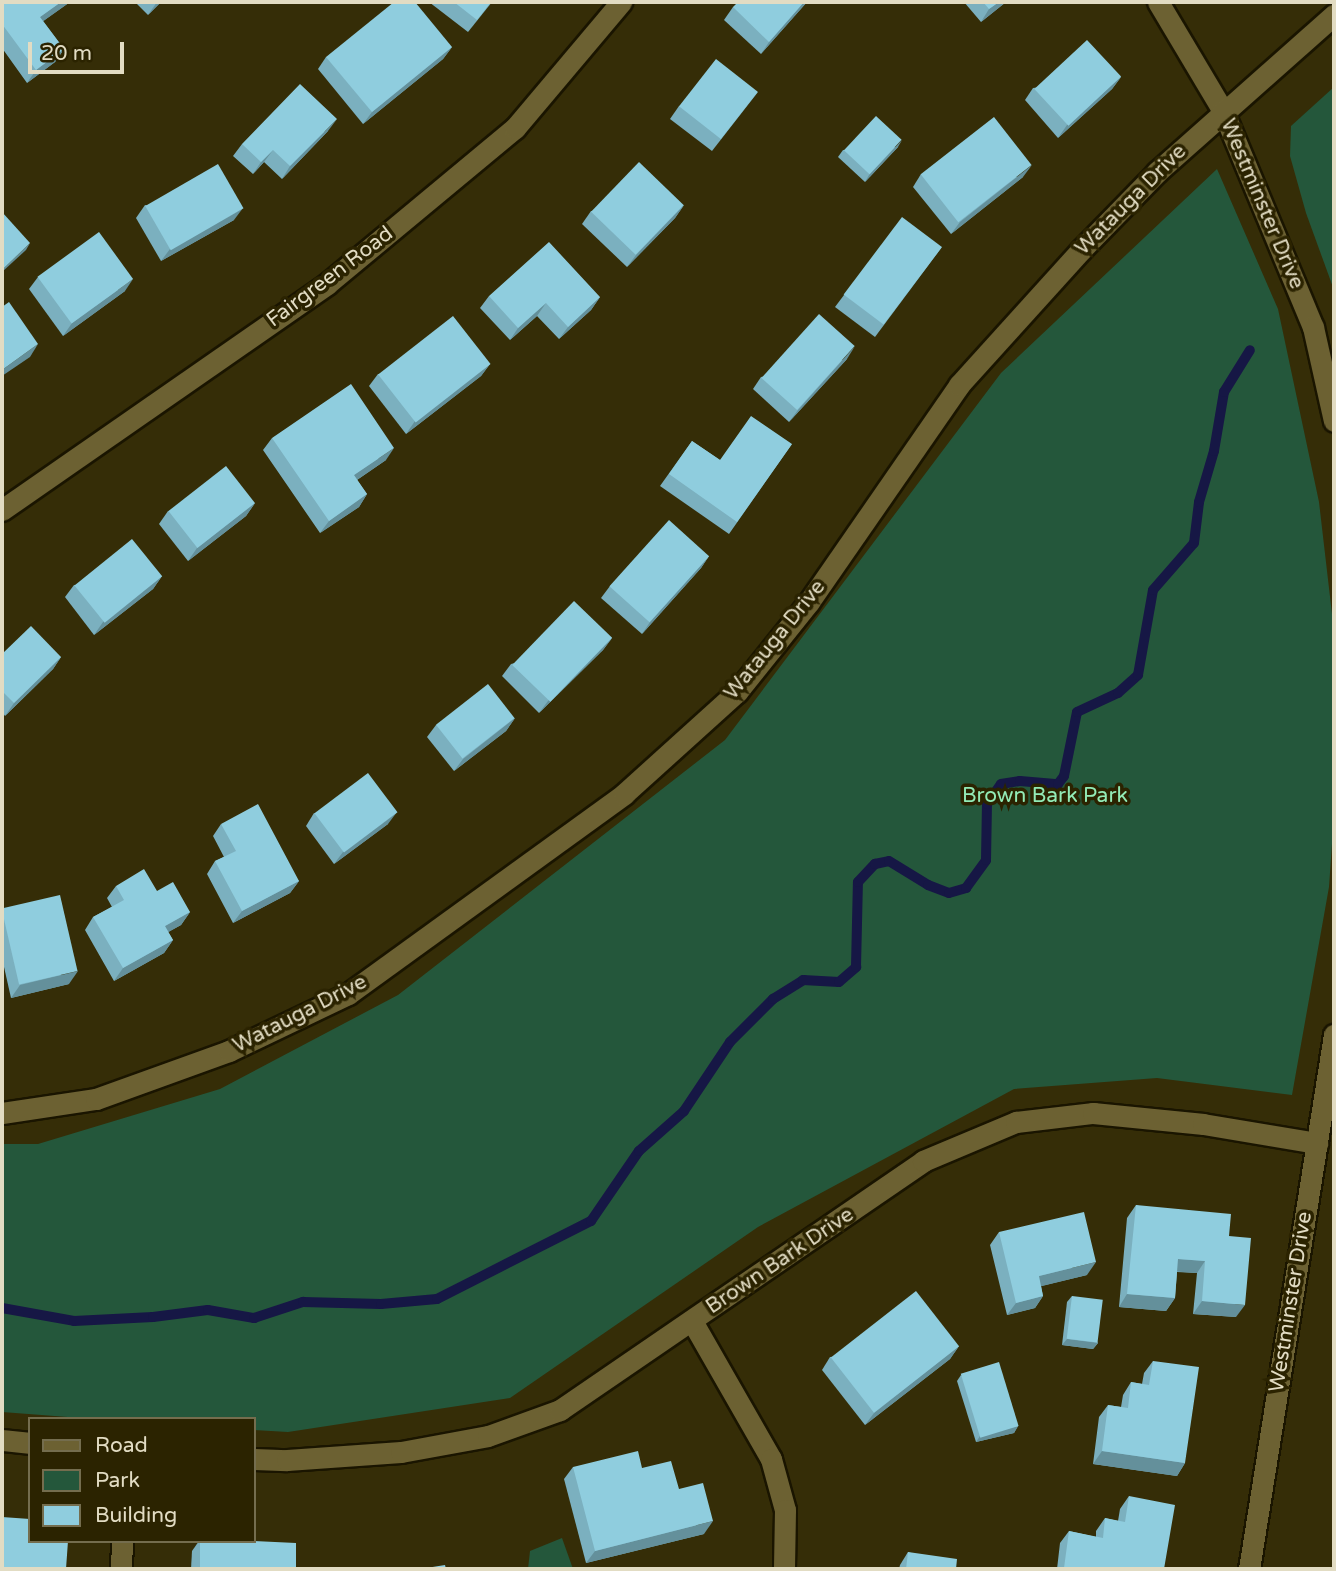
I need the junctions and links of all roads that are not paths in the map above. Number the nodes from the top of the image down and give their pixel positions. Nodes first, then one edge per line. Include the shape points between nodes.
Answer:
1 (621, 2) edge
2 (1158, 2) edge
3 (1334, 15) edge
4 (1223, 111) junction
5 (1334, 421) edge
6 (2, 510) edge
7 (1334, 1035) edge
8 (2, 1113) edge
9 (1317, 1143) junction
10 (692, 1321) junction
11 (2, 1440) edge
12 (28, 1443) edge
13 (256, 1459) edge
14 (121, 1543) edge
15 (121, 1569) edge
16 (784, 1569) edge
17 (1249, 1569) edge

1 - 6 street, Fairgreen Road via 515,128 327,284
2 - 4 street, Westminster Drive
3 - 4 street, Watauga Drive
4 - 5 street, Westminster Drive via 1313,327
4 - 8 street, Watauga Drive via 1147,181 959,385 809,602 737,692 624,794 348,994 229,1051 96,1099
7 - 9 street, Westminster Drive
9 - 10 street, Brown Bark Drive via 1203,1124 1093,1114 1016,1122 923,1161
9 - 17 street, Westminster Drive
10 - 13 street, Brown Bark Drive via 560,1410 488,1436 401,1452
10 - 16 street via 771,1458 785,1510
11 - 12 street
14 - 15 street

